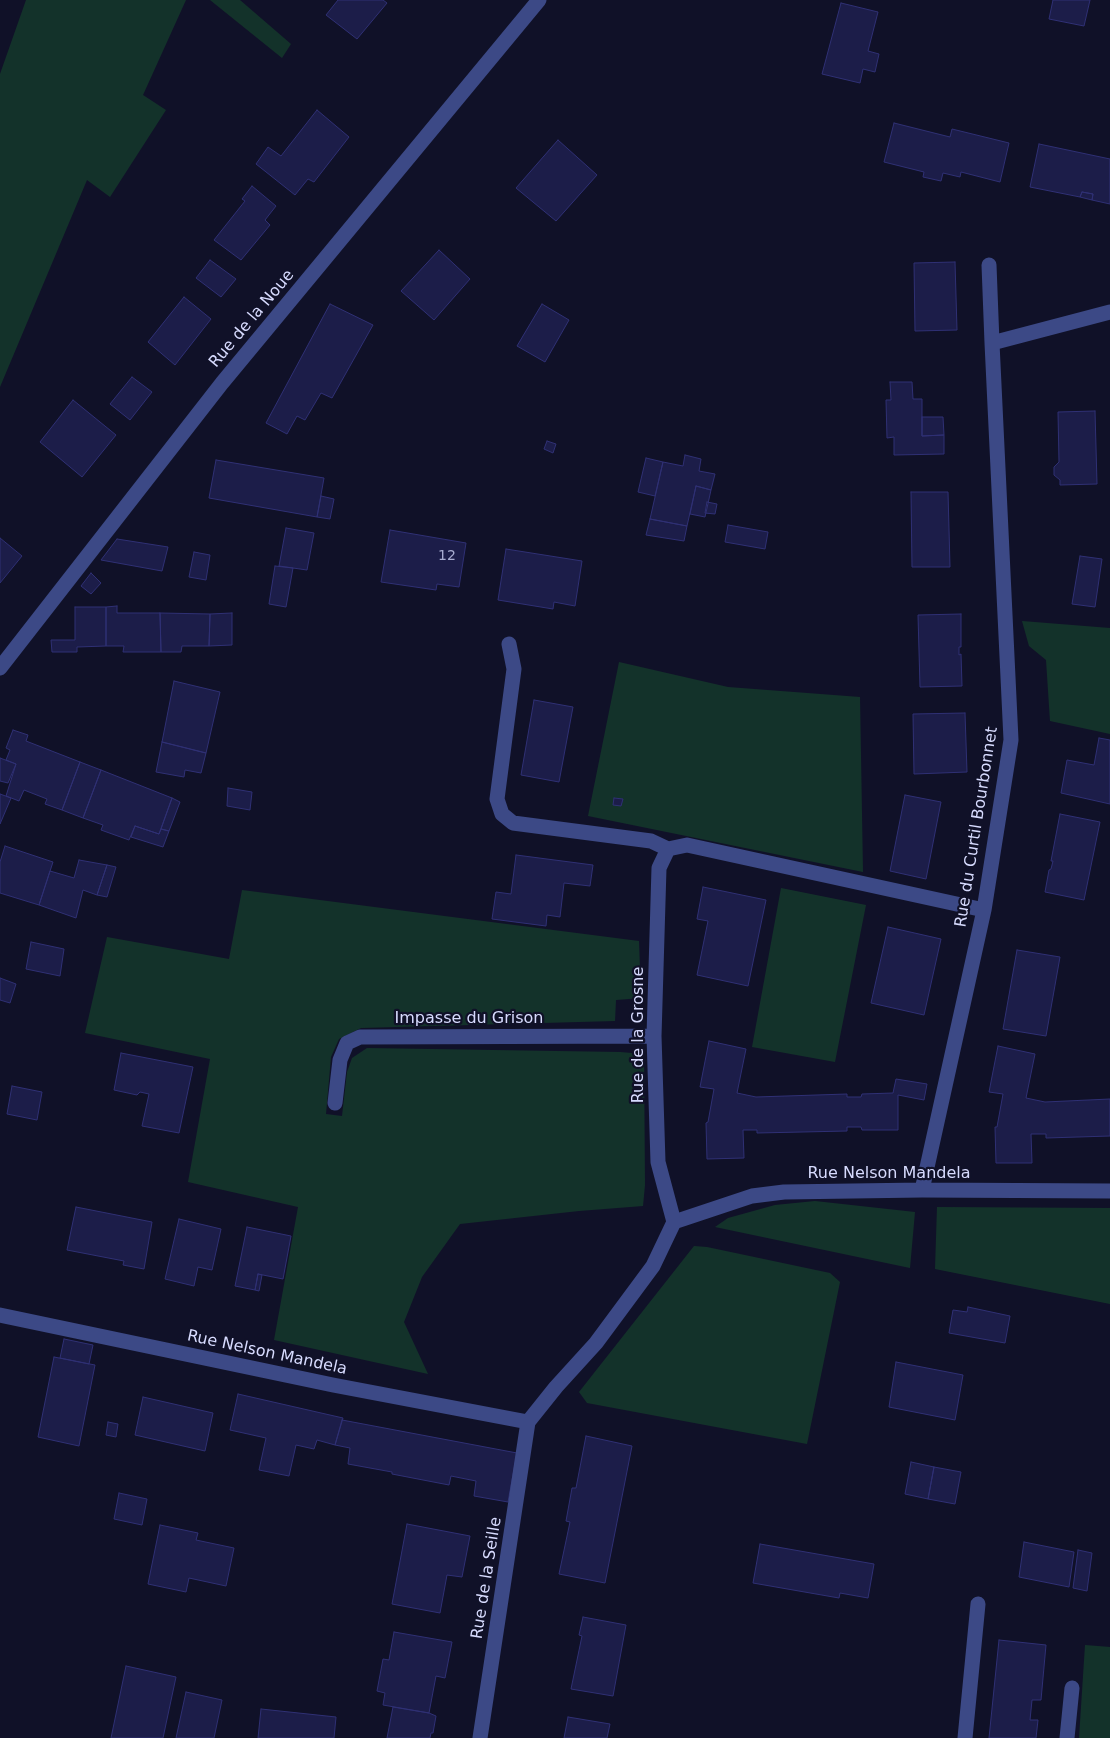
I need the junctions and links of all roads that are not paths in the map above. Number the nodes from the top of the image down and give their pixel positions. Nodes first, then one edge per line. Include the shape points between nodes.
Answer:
1 (539, 0) edge
2 (988, 265) dead end
3 (1110, 312) edge
4 (992, 344) junction
5 (509, 644) dead end
6 (0, 668) edge
7 (668, 849) junction
8 (984, 910) junction
9 (654, 1036) junction
10 (335, 1103) dead end
11 (922, 1190) junction
12 (1110, 1191) edge
13 (674, 1222) junction
14 (0, 1315) edge
15 (528, 1422) junction
16 (978, 1604) dead end
17 (1072, 1688) dead end
18 (480, 1738) edge
19 (965, 1738) edge
20 (1067, 1738) edge

1 - 6 street, Rue de la Noue via 222,384
2 - 4 street, Rue du Curtil Bourbonnet
3 - 4 street
4 - 8 street, Rue du Curtil Bourbonnet via 1011,740
5 - 7 street via 514,669 497,799 502,814 513,823 650,841
7 - 8 street via 687,845
7 - 9 street, Rue de la Grosne via 659,868
8 - 11 street, Rue du Curtil Bourbonnet
9 - 10 street, Impasse du Grison via 360,1037 347,1043 340,1060
9 - 13 street, Rue de la Grosne via 658,1162
11 - 12 street, Rue Nelson Mandela
11 - 13 street, Rue Nelson Mandela via 784,1192 752,1196
13 - 15 street via 653,1266 596,1343
14 - 15 street, Rue Nelson Mandela
15 - 18 street, Rue de la Seille
16 - 19 street
17 - 20 street

